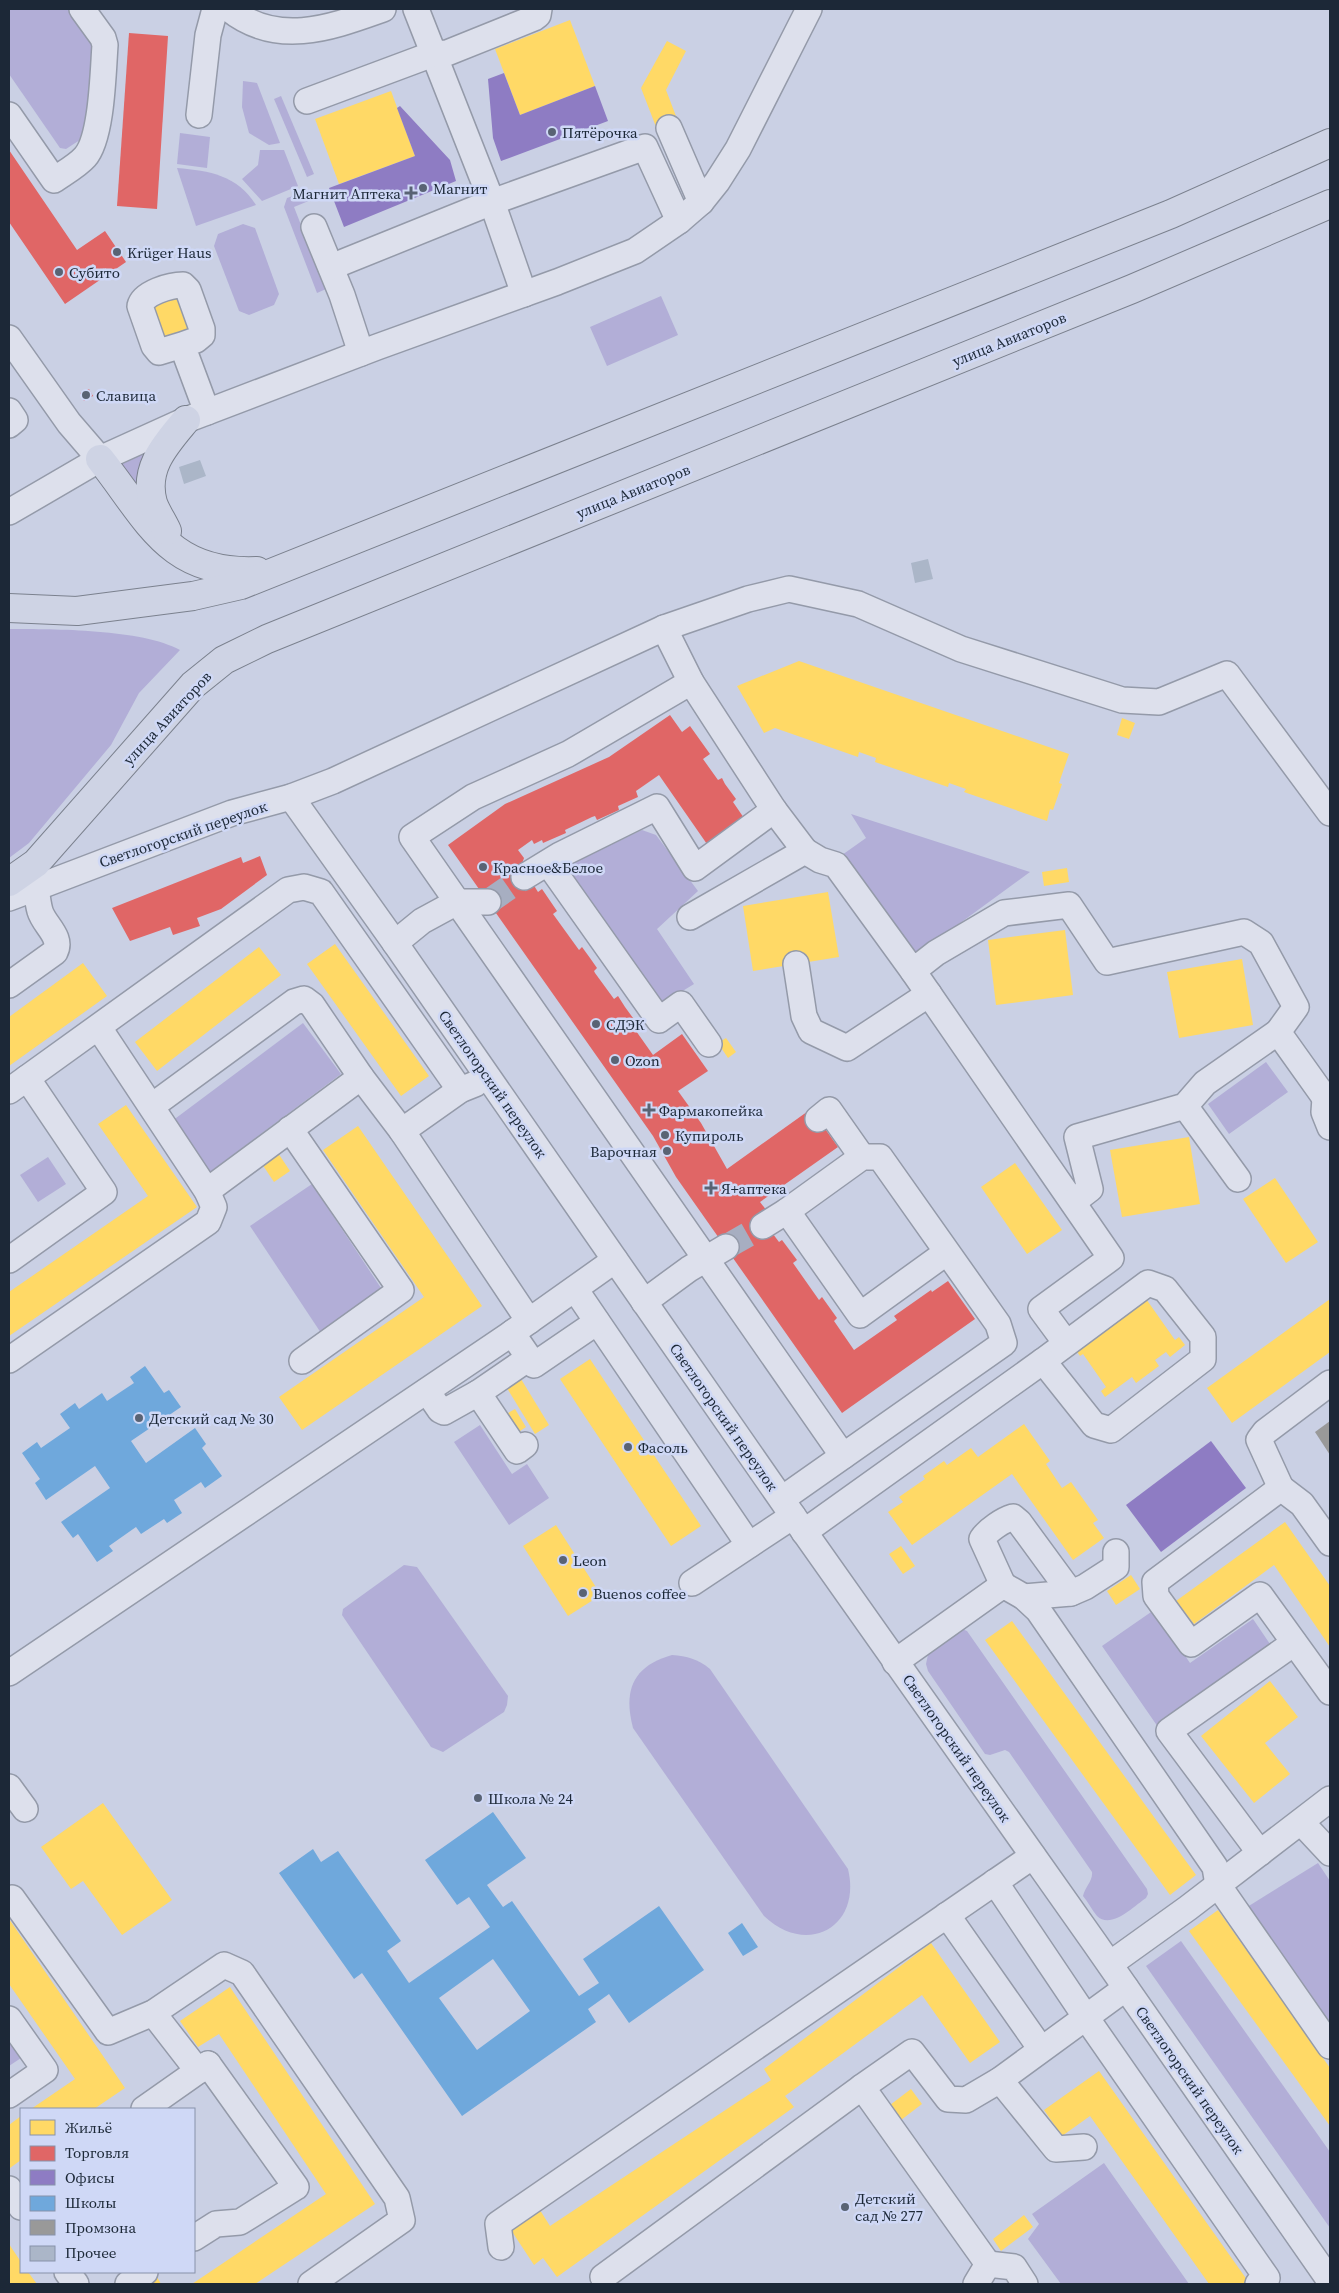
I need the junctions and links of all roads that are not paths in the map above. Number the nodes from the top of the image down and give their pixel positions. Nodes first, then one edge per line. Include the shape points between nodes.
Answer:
1 (82, 9) edge
2 (214, 9) edge
3 (229, 9) edge
4 (384, 9) edge
5 (416, 9) edge
6 (538, 9) edge
7 (809, 9) edge
8 (433, 54) junction
9 (308, 101) dead end
10 (9, 115) edge
11 (199, 115) dead end
12 (669, 128) dead end
13 (1330, 142) edge
14 (492, 202) junction
15 (701, 202) junction
16 (1330, 204) edge
17 (675, 224) junction
18 (314, 226) dead end
19 (331, 267) junction
20 (524, 294) junction
21 (9, 338) edge
22 (182, 346) dead end
23 (361, 353) junction
24 (9, 411) edge
25 (197, 416) junction
26 (9, 425) edge
27 (100, 458) junction
28 (9, 512) edge
29 (175, 548) junction
30 (280, 570) junction
31 (9, 608) edge
32 (664, 628) junction
33 (692, 682) junction
34 (291, 797) junction
35 (774, 810) junction
36 (1330, 813) edge
37 (805, 851) junction
38 (548, 863) junction
39 (524, 876) tunnel mouth
40 (9, 882) edge
41 (36, 887) junction
42 (9, 898) edge
43 (457, 902) junction
44 (488, 902) tunnel mouth
45 (690, 918) dead end
46 (395, 943) junction
47 (796, 964) dead end
48 (913, 971) junction
49 (9, 985) edge
50 (929, 994) junction
51 (99, 1028) junction
52 (1278, 1032) junction
53 (709, 1044) dead end
54 (361, 1077) junction
55 (489, 1078) junction
56 (18, 1085) edge
57 (460, 1090) junction
58 (1328, 1096) edge
59 (152, 1106) junction
60 (1186, 1106) junction
61 (818, 1119) dead end
62 (1330, 1128) edge
63 (290, 1129) junction
64 (402, 1131) junction
65 (862, 1157) junction
66 (1238, 1179) dead end
67 (207, 1191) junction
68 (1074, 1202) junction
69 (787, 1211) junction
70 (763, 1226) tunnel mouth
71 (947, 1252) junction
72 (716, 1253) junction
73 (9, 1260) edge
74 (614, 1260) junction
75 (574, 1289) junction
76 (644, 1302) junction
77 (597, 1322) junction
78 (520, 1327) junction
79 (1066, 1342) junction
80 (529, 1358) junction
81 (9, 1360) edge
82 (302, 1361) dead end
83 (1043, 1361) junction
84 (1330, 1383) edge
85 (427, 1391) junction
86 (478, 1393) junction
87 (525, 1445) dead end
88 (843, 1456) junction
89 (1281, 1488) junction
90 (793, 1516) junction
91 (1330, 1543) edge
92 (750, 1545) junction
93 (1116, 1552) dead end
94 (692, 1583) dead end
95 (1003, 1585) junction
96 (1071, 1593) junction
97 (1024, 1597) junction
98 (1294, 1643) junction
99 (895, 1662) junction
100 (9, 1673) edge
101 (1330, 1692) edge
102 (9, 1787) edge
103 (1330, 1799) edge
104 (25, 1809) dead end
105 (1301, 1822) junction
106 (1330, 1852) edge
107 (1260, 1853) junction
108 (1033, 1856) junction
109 (994, 1882) junction
110 (1218, 1885) junction
111 (9, 1900) edge
112 (947, 1915) junction
113 (1110, 1964) junction
114 (1126, 1988) junction
115 (153, 2013) junction
116 (1085, 2016) junction
117 (9, 2019) edge
118 (1330, 2046) edge
119 (1042, 2048) junction
120 (198, 2072) junction
121 (1000, 2080) junction
122 (862, 2087) junction
123 (9, 2095) edge
124 (145, 2108) edge
125 (1084, 2147) dead end
126 (195, 2237) edge
127 (501, 2247) dead end
128 (1326, 2267) edge
129 (68, 2273) edge
130 (144, 2273) edge
131 (982, 2274) edge
132 (603, 2277) dead end
133 (76, 2284) edge
134 (128, 2284) edge
135 (311, 2284) edge
136 (1025, 2284) edge
137 (1258, 2284) edge

1 - 10 street via 104,38 105,45 100,105 92,147 86,156 54,180
2 - 11 street
3 - 4 street via 262,27 298,32 335,25
5 - 8 street
6 - 8 street via 534,18 446,53
7 - 15 street via 738,149
8 - 9 street
8 - 14 street
12 - 15 street
13 - 30 main road via 1161,217
14 - 17 street via 645,147
14 - 19 street
14 - 20 street
15 - 17 street
16 - 40 main road, улица Авиаторов via 1132,289 276,635 224,660 193,685 36,863
17 - 20 street via 635,251
18 - 19 street
19 - 23 street
20 - 23 street
21 - 27 street via 70,423
22 - 25 street
23 - 25 street
24 - 26 street via 15,420
25 - 27 street
25 - 29 main road via 162,448 153,466 153,502
27 - 28 street
27 - 29 main road via 154,532
29 - 30 main road via 189,560 221,570
30 - 31 main road via 241,585 193,596 77,611
32 - 33 street
32 - 34 street via 403,750
32 - 36 street via 748,599 790,589 858,604 961,649 1122,700 1159,702 1227,674
33 - 35 street
33 - 43 street via 568,754 473,797 412,837
34 - 41 street, Светлогорский переулок via 232,813
34 - 46 street, Светлогорский переулок
35 - 37 street
35 - 38 street via 695,868 657,807
37 - 45 street
37 - 48 street via 836,865
38 - 39 street
38 - 53 street via 659,1020 681,1004
41 - 42 street, Светлогорский переулок
41 - 49 street via 40,913 58,947
43 - 44 street
43 - 46 street via 422,921
43 - 72 street
46 - 55 street, Светлогорский переулок
47 - 50 street via 804,1016 811,1031 847,1048
48 - 50 street
48 - 52 street via 936,953 1004,913 1069,905 1106,962 1244,932 1260,943 1296,1007
50 - 68 street
51 - 56 street
51 - 57 street via 288,890 304,886 321,892
51 - 59 street
52 - 58 street
52 - 60 street via 1204,1083
54 - 59 street via 312,1005 304,999 294,1002
54 - 63 street
54 - 64 street
55 - 57 street
55 - 74 street, Светлогорский переулок
56 - 73 street via 104,1192
57 - 64 street
58 - 62 street via 1324,1112
59 - 67 street
60 - 66 street
60 - 68 street via 1077,1137 1090,1189
61 - 65 street via 829,1110
63 - 67 street
63 - 82 street via 401,1290
64 - 78 street
65 - 69 street
65 - 71 street via 880,1156
67 - 81 street via 214,1207 208,1222
68 - 79 street via 1111,1258 1041,1309
69 - 70 street
69 - 71 street via 860,1315
71 - 88 street via 998,1324 1004,1343
72 - 76 street
72 - 88 street
74 - 75 street
74 - 76 street, Светлогорский переулок
75 - 77 street
75 - 78 street
76 - 90 street, Светлогорский переулок
77 - 80 street via 534,1365
77 - 92 street
78 - 80 street
78 - 85 street
79 - 83 street
79 - 83 street via 1148,1283 1165,1289 1203,1337 1203,1359 1111,1430 1094,1425
80 - 86 street
83 - 90 street
84 - 89 street via 1259,1440
85 - 86 street via 444,1412
85 - 100 street
86 - 87 street via 517,1451
88 - 90 street
89 - 91 street via 1302,1504
89 - 98 street via 1155,1582 1156,1596 1191,1644 1260,1595
90 - 92 street
90 - 99 street, Светлогорский переулок
92 - 94 street
93 - 96 street via 1116,1567
95 - 96 street via 982,1539 1007,1519 1013,1518
95 - 97 street
95 - 99 street
96 - 97 street
97 - 110 street via 1038,1610 1215,1867
98 - 101 street
98 - 107 street via 1170,1731
99 - 108 street, Светлогорский переулок
102 - 104 street
103 - 105 street
105 - 106 street
105 - 107 street
107 - 110 street
108 - 109 street
108 - 113 street, Светлогорский переулок
109 - 112 street
109 - 116 street
110 - 113 street
110 - 118 street
111 - 115 street via 12,1898 108,2032
112 - 119 street
112 - 127 street via 498,2224
113 - 114 street, Светлогорский переулок
114 - 116 street
114 - 128 street, Светлогорский переулок
115 - 120 street
115 - 135 street via 224,1964 242,1973 397,2198 402,2220
116 - 119 street
116 - 137 street via 1266,2278
117 - 123 street via 45,2070
119 - 121 street
120 - 124 street
120 - 126 street via 208,2064 296,2188 240,2222 216,2224
121 - 122 street via 966,2100 948,2099 912,2052
121 - 125 street via 1056,2149
122 - 131 street
122 - 132 street
129 - 133 street
130 - 134 street
131 - 136 street via 1014,2267

